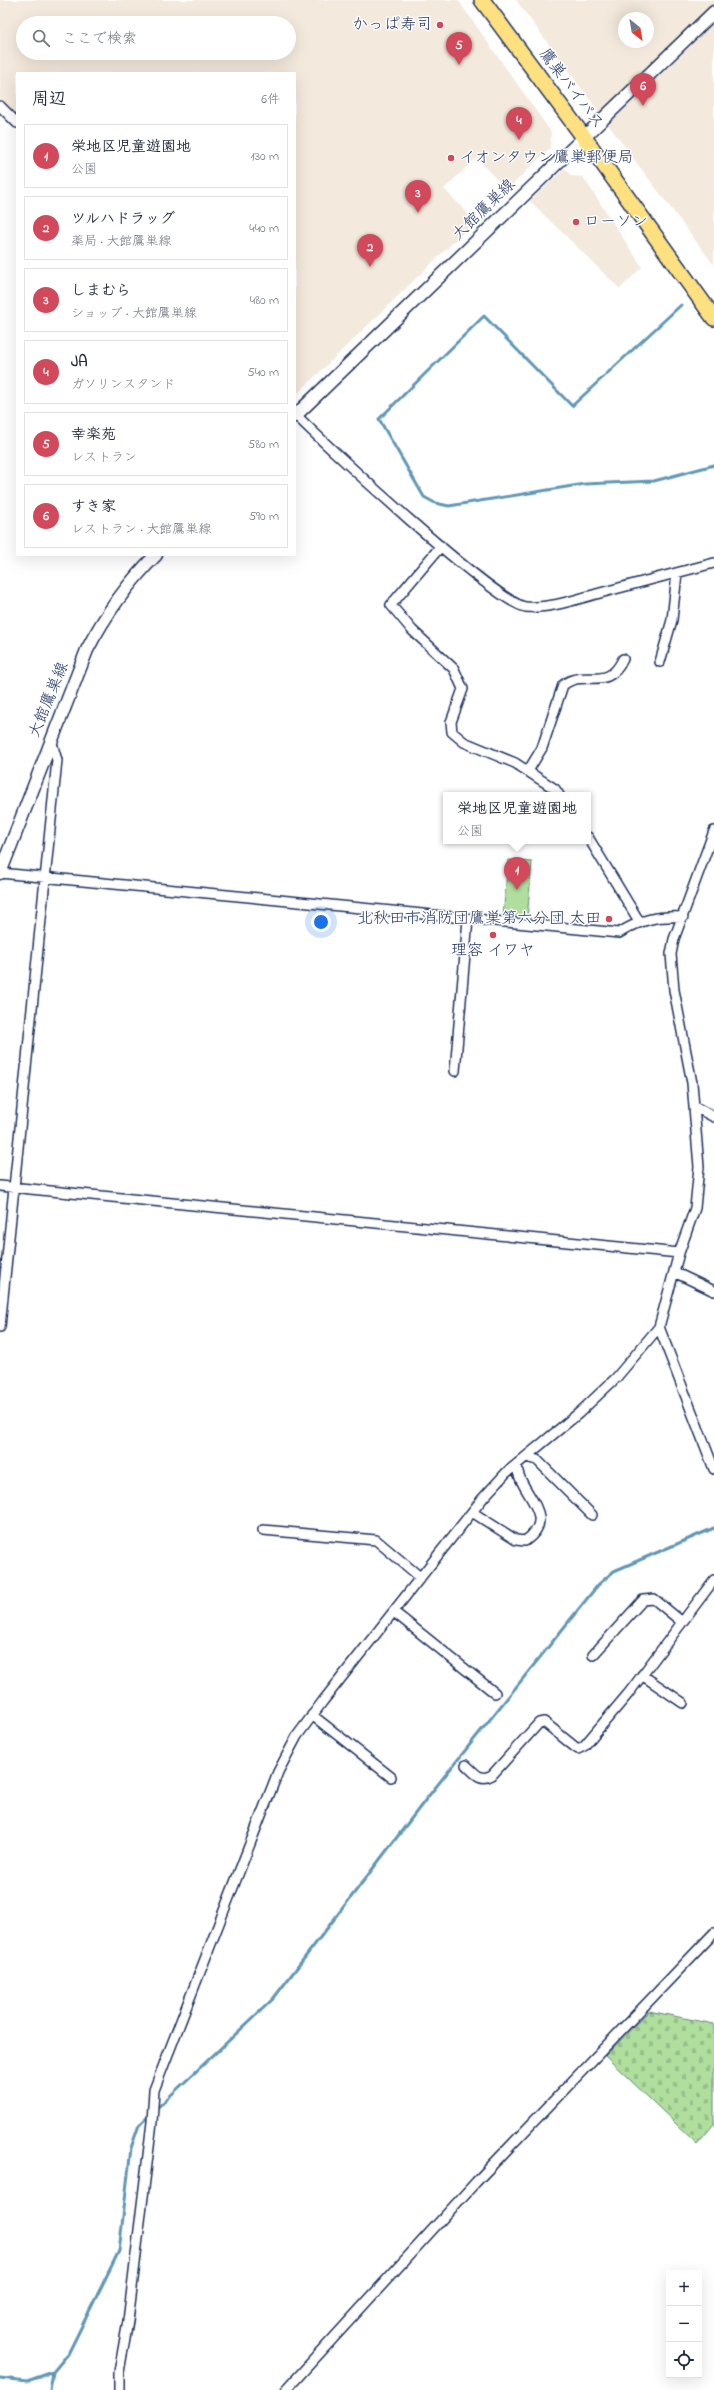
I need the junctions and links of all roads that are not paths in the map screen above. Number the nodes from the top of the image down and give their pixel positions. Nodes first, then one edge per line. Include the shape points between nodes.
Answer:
1 (482, 0) edge
2 (714, 12) edge
3 (0, 106) edge
4 (16, 122) edge
5 (583, 136) junction
6 (714, 318) edge
7 (296, 414) edge
8 (296, 416) edge
9 (441, 546) junction
10 (155, 556) edge
11 (714, 564) edge
12 (677, 572) junction
13 (624, 659) dead end
14 (660, 662) dead end
15 (51, 739) junction
16 (528, 771) junction
17 (557, 792) edge
18 (714, 831) edge
19 (591, 842) edge
20 (0, 873) edge
21 (45, 876) junction
22 (683, 917) junction
23 (468, 919) junction
24 (639, 921) junction
25 (455, 1071) dead end
26 (695, 1107) junction
27 (714, 1117) edge
28 (0, 1186) edge
29 (15, 1188) junction
30 (679, 1253) junction
31 (674, 1272) junction
32 (714, 1291) edge
33 (0, 1327) edge
34 (659, 1327) junction
35 (526, 1457) junction
36 (517, 1464) junction
37 (714, 1469) edge
38 (472, 1512) junction
39 (592, 1515) dead end
40 (263, 1530) dead end
41 (420, 1577) junction
42 (714, 1580) edge
43 (394, 1612) junction
44 (682, 1622) junction
45 (593, 1655) dead end
46 (642, 1675) junction
47 (495, 1693) dead end
48 (683, 1703) dead end
49 (312, 1716) junction
50 (466, 1765) dead end
51 (391, 1778) dead end
52 (714, 1933) edge
53 (119, 2390) edge
54 (286, 2390) edge

1 - 5 highway, 鷹巣バイパス
2 - 5 main road, 大館鷹巣線
3 - 4 street
5 - 6 highway, 鷹巣バイパス
5 - 7 main road, 大館鷹巣線
8 - 9 street
9 - 12 street via 508,600 524,607 566,601
9 - 16 street via 391,605 412,630 454,670 463,689 451,722 452,732 464,742
10 - 15 main road, 大館鷹巣線 via 133,578 97,632
11 - 12 street
12 - 14 street via 672,620
13 - 16 street via 613,674 601,679 568,681 563,685 542,748
15 - 20 main road, 大館鷹巣線
15 - 21 street via 57,760
16 - 17 street
18 - 22 street
19 - 24 street
20 - 21 street
21 - 23 street
21 - 29 street
22 - 24 street via 664,916
22 - 26 street via 671,954 674,990
23 - 24 street via 619,933
23 - 25 street
26 - 27 street
26 - 30 street via 699,1167 695,1208
28 - 29 street
29 - 30 street
29 - 33 street
30 - 31 street
31 - 32 street
31 - 34 street
34 - 35 street via 616,1378
34 - 37 street
35 - 36 street
35 - 39 street via 537,1460
36 - 38 street
36 - 38 street via 521,1482 536,1504 539,1526 535,1534 525,1541 516,1540
38 - 41 street
40 - 41 street via 376,1540
41 - 43 street
42 - 44 street
43 - 47 street
43 - 49 street
44 - 45 street via 654,1599 643,1600
44 - 46 street
46 - 48 street
46 - 50 street via 584,1746 578,1749 544,1722 539,1723 486,1779 481,1778
49 - 51 street
49 - 53 street via 297,1736 278,1772 159,2072 154,2090 128,2321 119,2372
52 - 54 street via 481,2176

